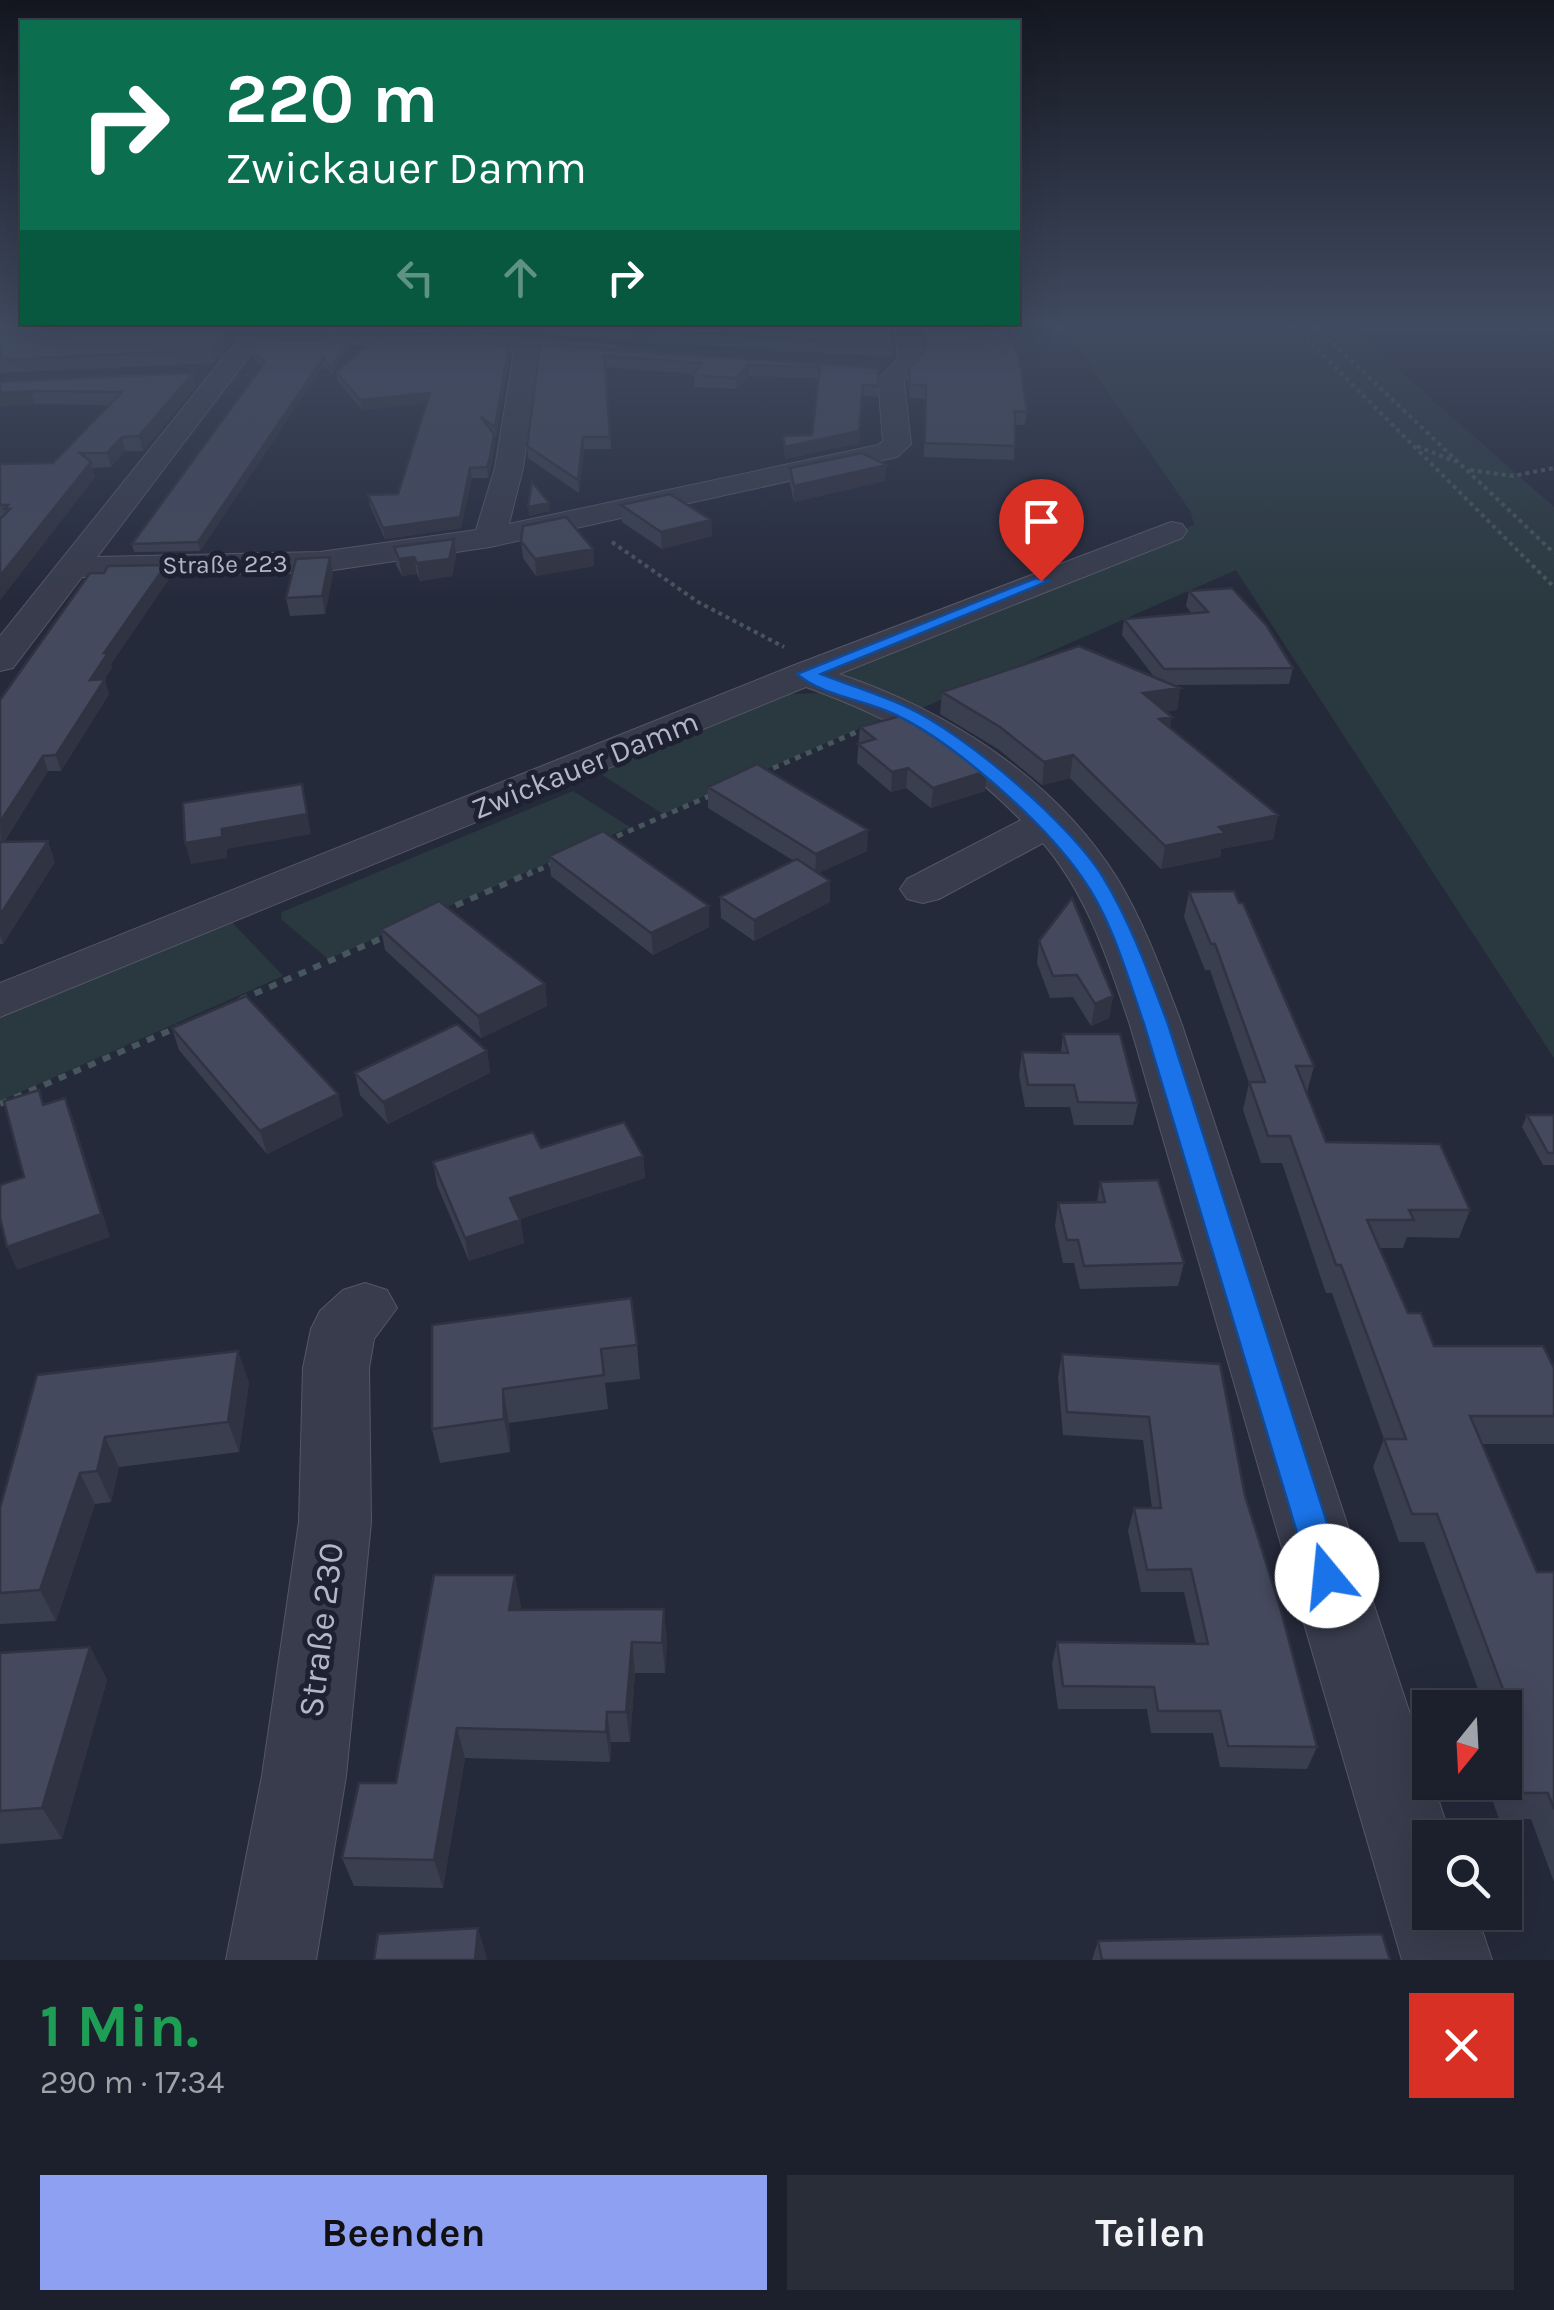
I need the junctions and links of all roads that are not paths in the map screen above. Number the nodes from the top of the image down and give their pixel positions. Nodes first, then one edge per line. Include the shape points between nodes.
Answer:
1 (189, 418) edge
2 (516, 418) edge
3 (895, 418) edge
4 (1171, 532) dead end
5 (490, 538) junction
6 (74, 567) junction
7 (4, 649) edge
8 (801, 664) junction
9 (1048, 823) junction
10 (923, 889) dead end
11 (0, 1001) edge
12 (365, 1308) dead end
13 (1412, 1849) edge
14 (1437, 1930) edge
15 (271, 1960) edge
16 (1446, 1960) edge

1 - 6 street
2 - 5 street
3 - 5 street, Straße 223 via 897,444 887,451
4 - 8 street, Zwickauer Damm
5 - 6 street, Straße 223 via 320,562
6 - 7 street
8 - 9 street via 904,712 968,755
8 - 11 street, Zwickauer Damm
9 - 10 street
9 - 13 street via 1092,876 1124,937 1156,1024
12 - 15 street, Straße 230 via 343,1329 336,1368 334,1522 304,1776
14 - 16 street

